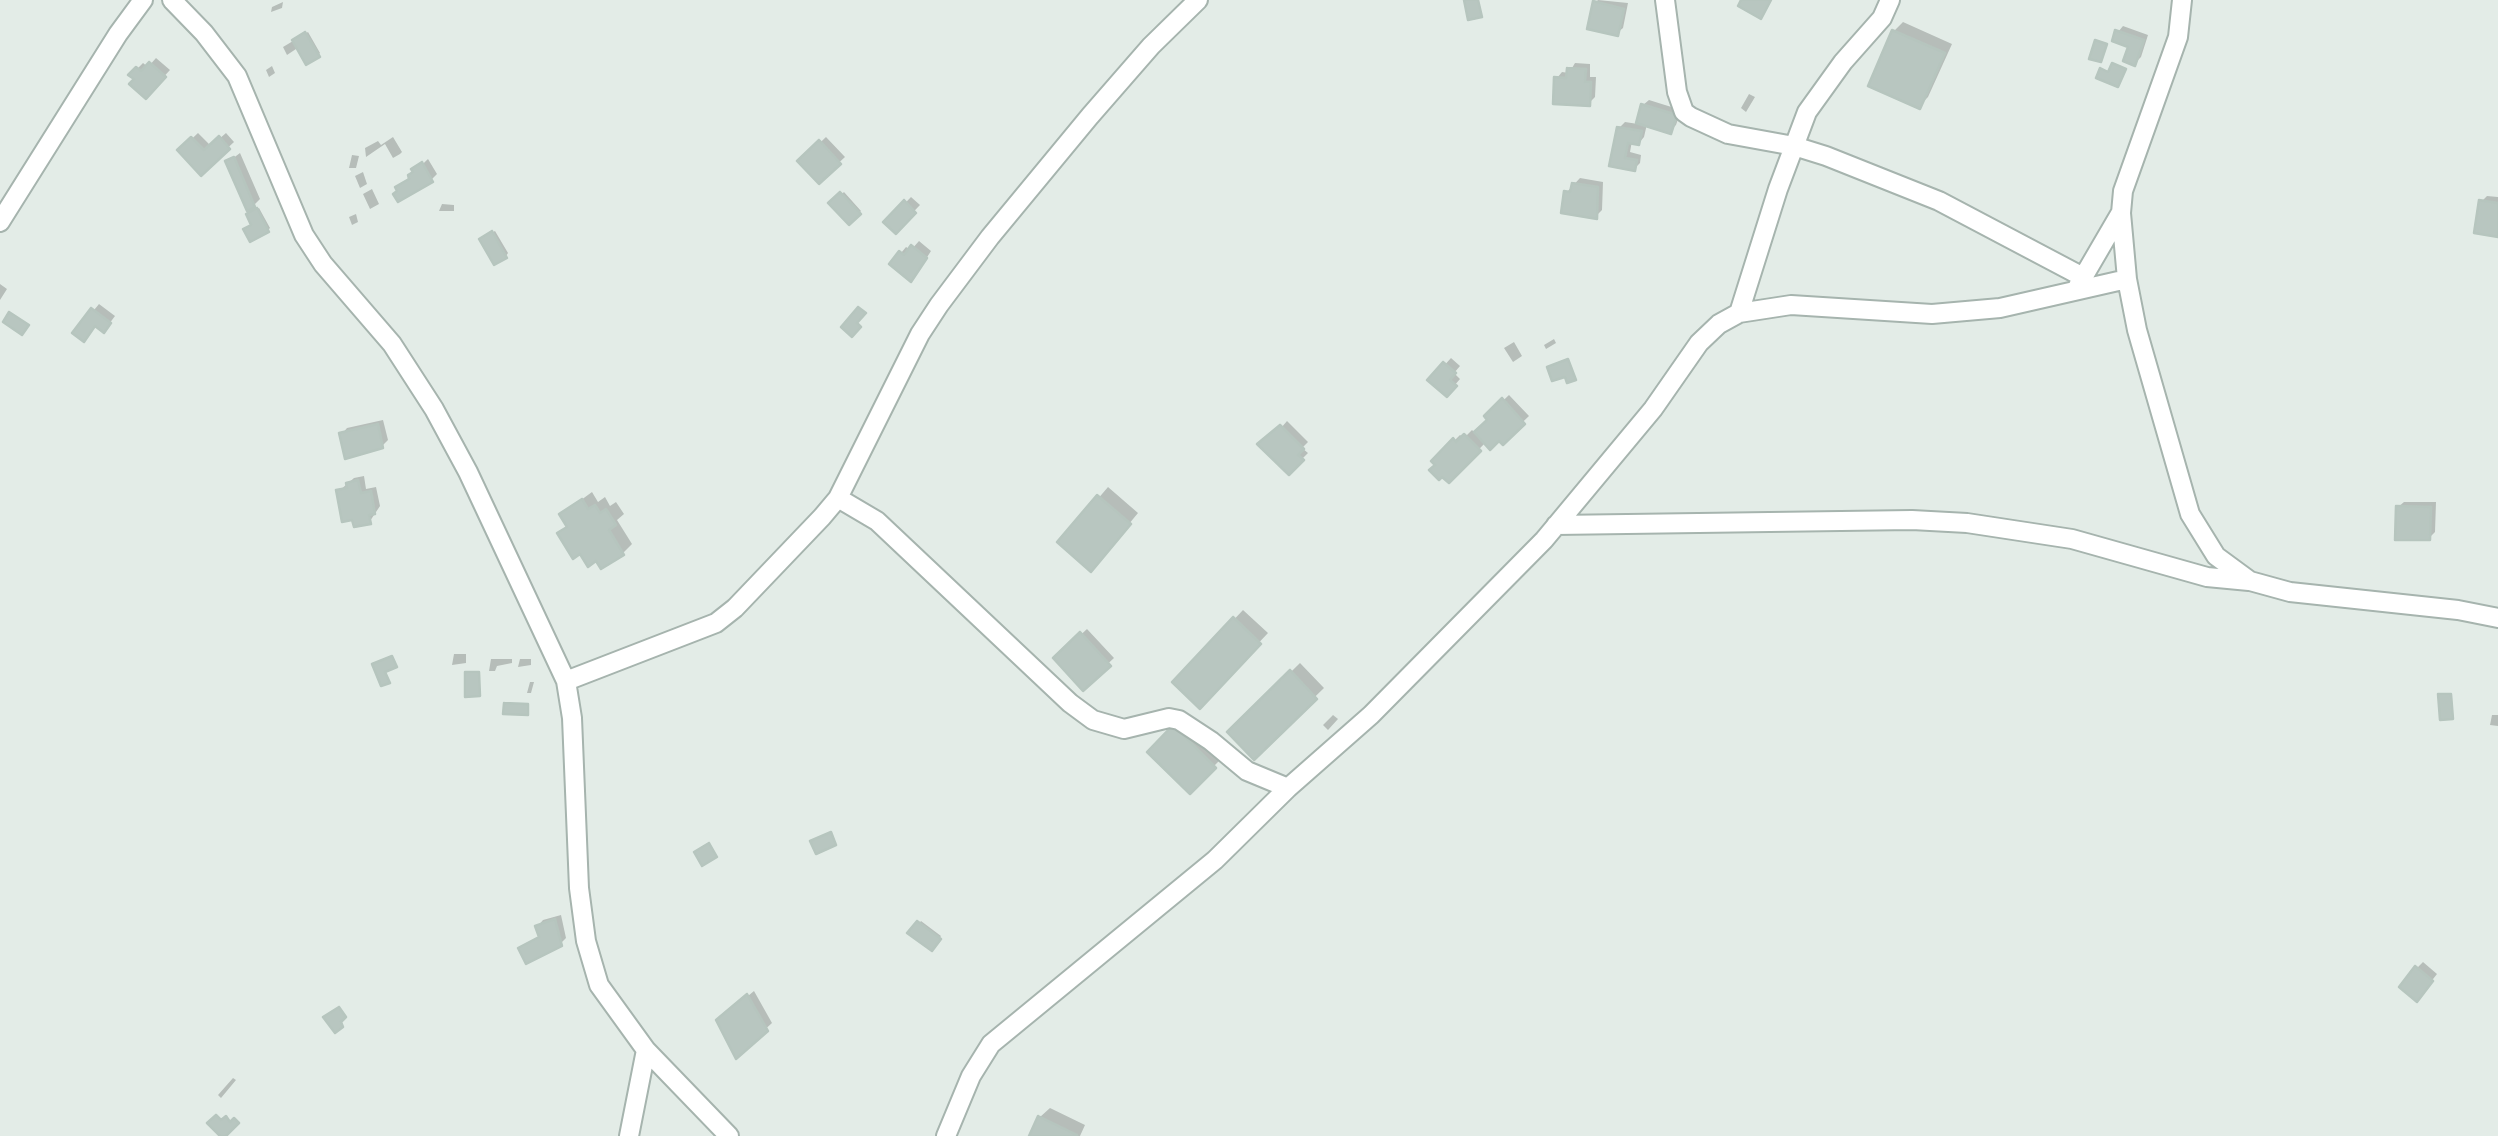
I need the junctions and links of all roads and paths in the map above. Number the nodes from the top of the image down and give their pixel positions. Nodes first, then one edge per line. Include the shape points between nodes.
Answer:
1 (143, 0) edge
2 (172, 0) edge
3 (1198, 0) edge
4 (1665, 0) edge
5 (1890, 0) edge
6 (1906, 0) edge
7 (2182, 0) edge
8 (1882, 18) junction
9 (1794, 146) junction
10 (2120, 213) junction
11 (0, 222) edge
12 (2127, 280) junction
13 (2079, 285) junction
14 (1739, 313) junction
15 (838, 498) junction
16 (1556, 525) junction
17 (2250, 581) junction
18 (2498, 618) edge
19 (566, 682) junction
20 (1288, 788) junction
21 (646, 1050) junction
22 (629, 1136) edge
23 (729, 1136) edge
24 (946, 1136) edge

1 - 11 street
2 - 19 street via 236,76 304,235 392,344 434,410
3 - 15 street via 1090,116 939,305
4 - 9 street via 1684,112 1728,134
5 - 8 street
6 - 8 street
7 - 10 street via 2178,37
8 - 9 street via 1820,90
9 - 13 street via 1939,201
9 - 14 street
10 - 12 street
10 - 13 street
12 - 13 street
12 - 17 street via 2190,514 2216,556
13 - 14 street via 2000,308 1952,313 1807,305
14 - 16 street via 1699,344
15 - 19 street via 716,623
15 - 20 street via 877,521 1093,720 1124,729 1179,720 1247,772
16 - 17 street via 1967,523 2072,539 2207,576
16 - 20 street via 1371,716
17 - 18 street
19 - 21 street via 586,941 599,985
20 - 24 street via 1214,860 991,1044
21 - 22 street
21 - 23 street

